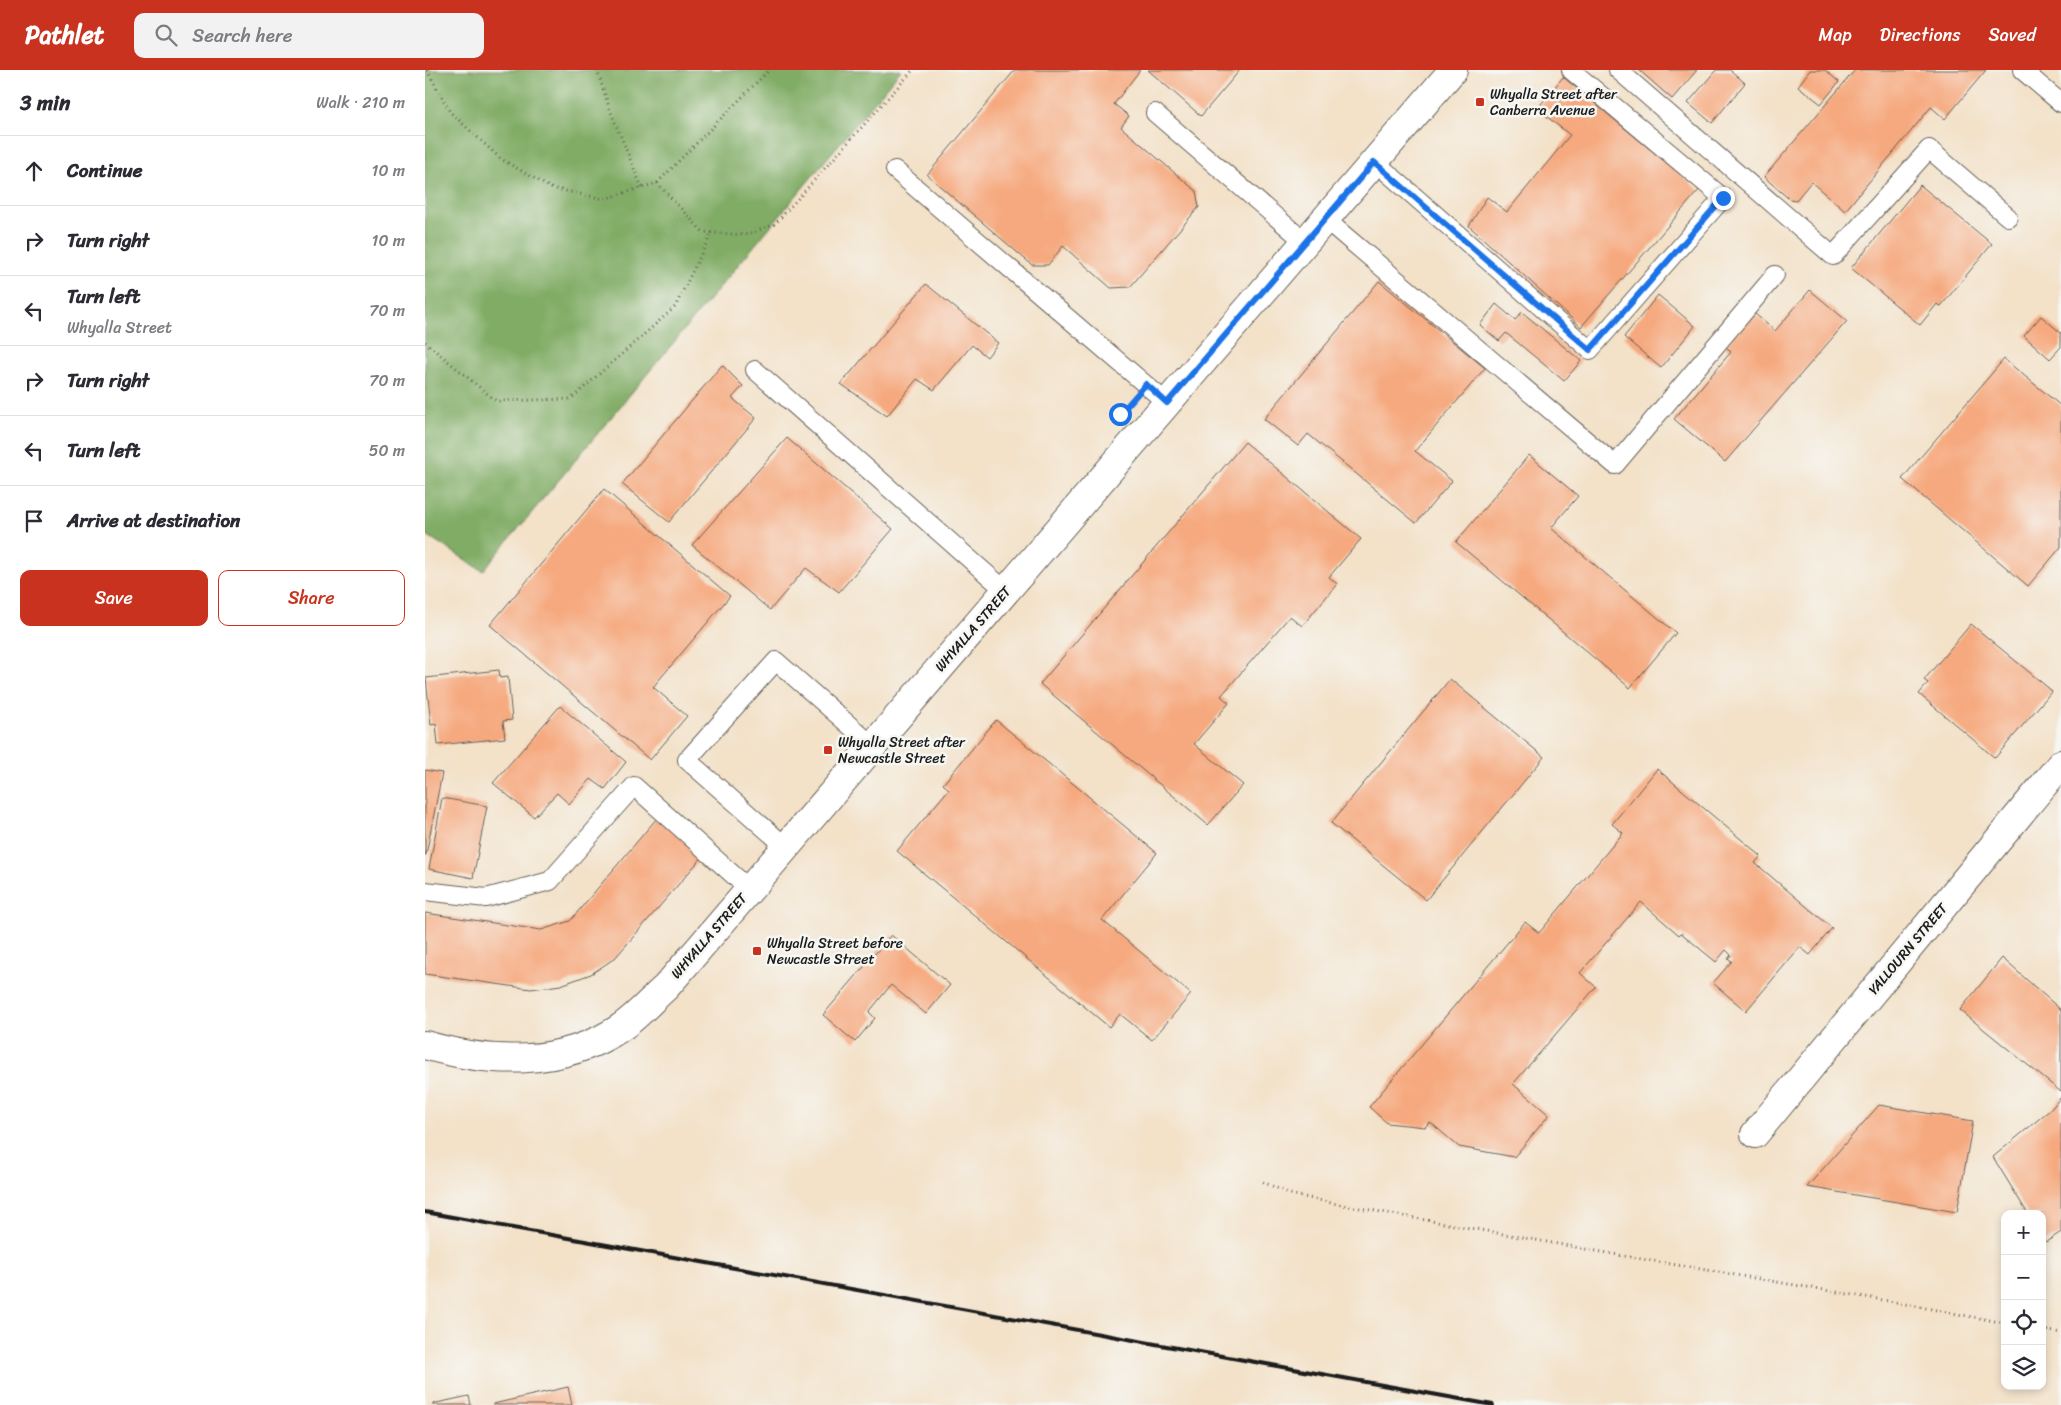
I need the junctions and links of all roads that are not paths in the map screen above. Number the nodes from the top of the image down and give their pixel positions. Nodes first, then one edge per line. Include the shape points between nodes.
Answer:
1 (1453, 70) edge
2 (1571, 70) edge
3 (1618, 70) edge
4 (2022, 70) edge
5 (2061, 103) edge
6 (1155, 113) dead end
7 (1374, 162) junction
8 (895, 170) dead end
9 (2008, 218) dead end
10 (1325, 219) junction
11 (1305, 242) junction
12 (1775, 275) dead end
13 (755, 370) dead end
14 (1167, 403) junction
15 (1005, 591) junction
16 (873, 746) junction
17 (2061, 764) edge
18 (786, 847) junction
19 (749, 889) junction
20 (425, 891) edge
21 (425, 1045) edge
22 (1755, 1134) dead end

1 - 7 street, WHYALLA STREET
2 - 7 lane via 1723,198 1590,350
3 - 9 lane via 1833,256 1929,149
4 - 5 lane
6 - 11 lane
7 - 10 street, WHYALLA STREET
8 - 14 lane
10 - 11 street, WHYALLA STREET
10 - 12 lane via 1615,465
11 - 14 street, WHYALLA STREET
13 - 15 lane
14 - 15 street, WHYALLA STREET
15 - 16 street, WHYALLA STREET
16 - 18 street, WHYALLA STREET
16 - 18 lane via 776,661 687,760
17 - 22 street, YALLOURN STREET
18 - 19 street, WHYALLA STREET
19 - 20 lane via 634,786 550,880 486,898
19 - 21 street, WHYALLA STREET via 666,987 621,1028 591,1044 549,1056 502,1059

